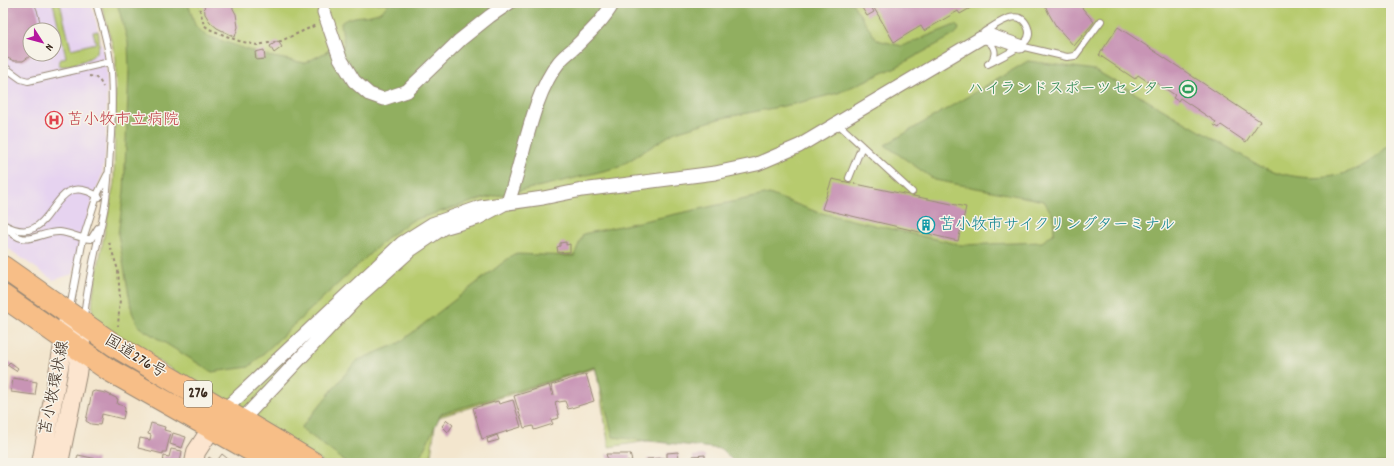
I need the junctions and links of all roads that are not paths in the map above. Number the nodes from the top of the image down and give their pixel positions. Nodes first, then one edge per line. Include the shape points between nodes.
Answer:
1 (96, 3) edge
2 (509, 3) edge
3 (613, 3) edge
4 (325, 16) road end
5 (1101, 21) dead end
6 (978, 40) junction
7 (1020, 46) junction
8 (110, 62) junction
9 (3, 66) edge
10 (837, 123) junction
11 (862, 146) junction
12 (109, 170) junction
13 (849, 178) dead end
14 (912, 192) dead end
15 (97, 196) junction
16 (508, 202) junction
17 (104, 210) junction
18 (4, 224) edge
19 (101, 224) junction
20 (83, 239) junction
21 (3, 267) edge
22 (3, 296) edge
23 (76, 319) junction
24 (72, 344) junction
25 (225, 420) junction
26 (41, 463) edge
27 (59, 463) edge
28 (194, 463) edge
29 (274, 463) edge
30 (313, 463) edge

1 - 8 lane
2 - 4 street via 460,40 407,91 383,100 369,94 354,81 340,58
3 - 16 street via 597,26 559,62 547,82 536,107
5 - 7 lane via 1075,56 1068,57
6 - 7 street via 991,36
6 - 7 lane via 984,40 994,48 994,57 988,64
6 - 7 lane via 984,32 1007,18 1016,17 1025,22 1029,30 1027,40
6 - 10 street
8 - 9 lane via 28,81
8 - 12 lane via 112,92
10 - 11 lane
10 - 16 street via 799,146 757,164 716,174 582,190
11 - 13 lane
11 - 14 lane
12 - 15 lane
12 - 17 lane
15 - 17 lane via 102,199
15 - 18 lane via 82,189 72,190 63,195 40,225 30,230 18,230
15 - 20 lane
16 - 25 street via 478,218 443,228 412,249
16 - 25 street via 482,207 432,224 402,243
17 - 19 lane
18 - 20 lane via 12,234 28,239 62,232
19 - 20 lane via 91,239
19 - 23 lane via 87,289
20 - 23 lane
21 - 23 highway, 国道276号 / 276
22 - 24 highway, 国道276号 / 276
23 - 24 main road, 苫小牧環状線
23 - 25 highway, 国道276号 / 276 via 114,345 192,391
24 - 25 highway, 国道276号 / 276 via 109,370
24 - 26 main road, 苫小牧環状線
24 - 27 main road, 苫小牧環状線 via 77,374
25 - 28 main road via 196,452
25 - 29 highway, 国道276号 / 276
25 - 30 highway, 国道276号 / 276

